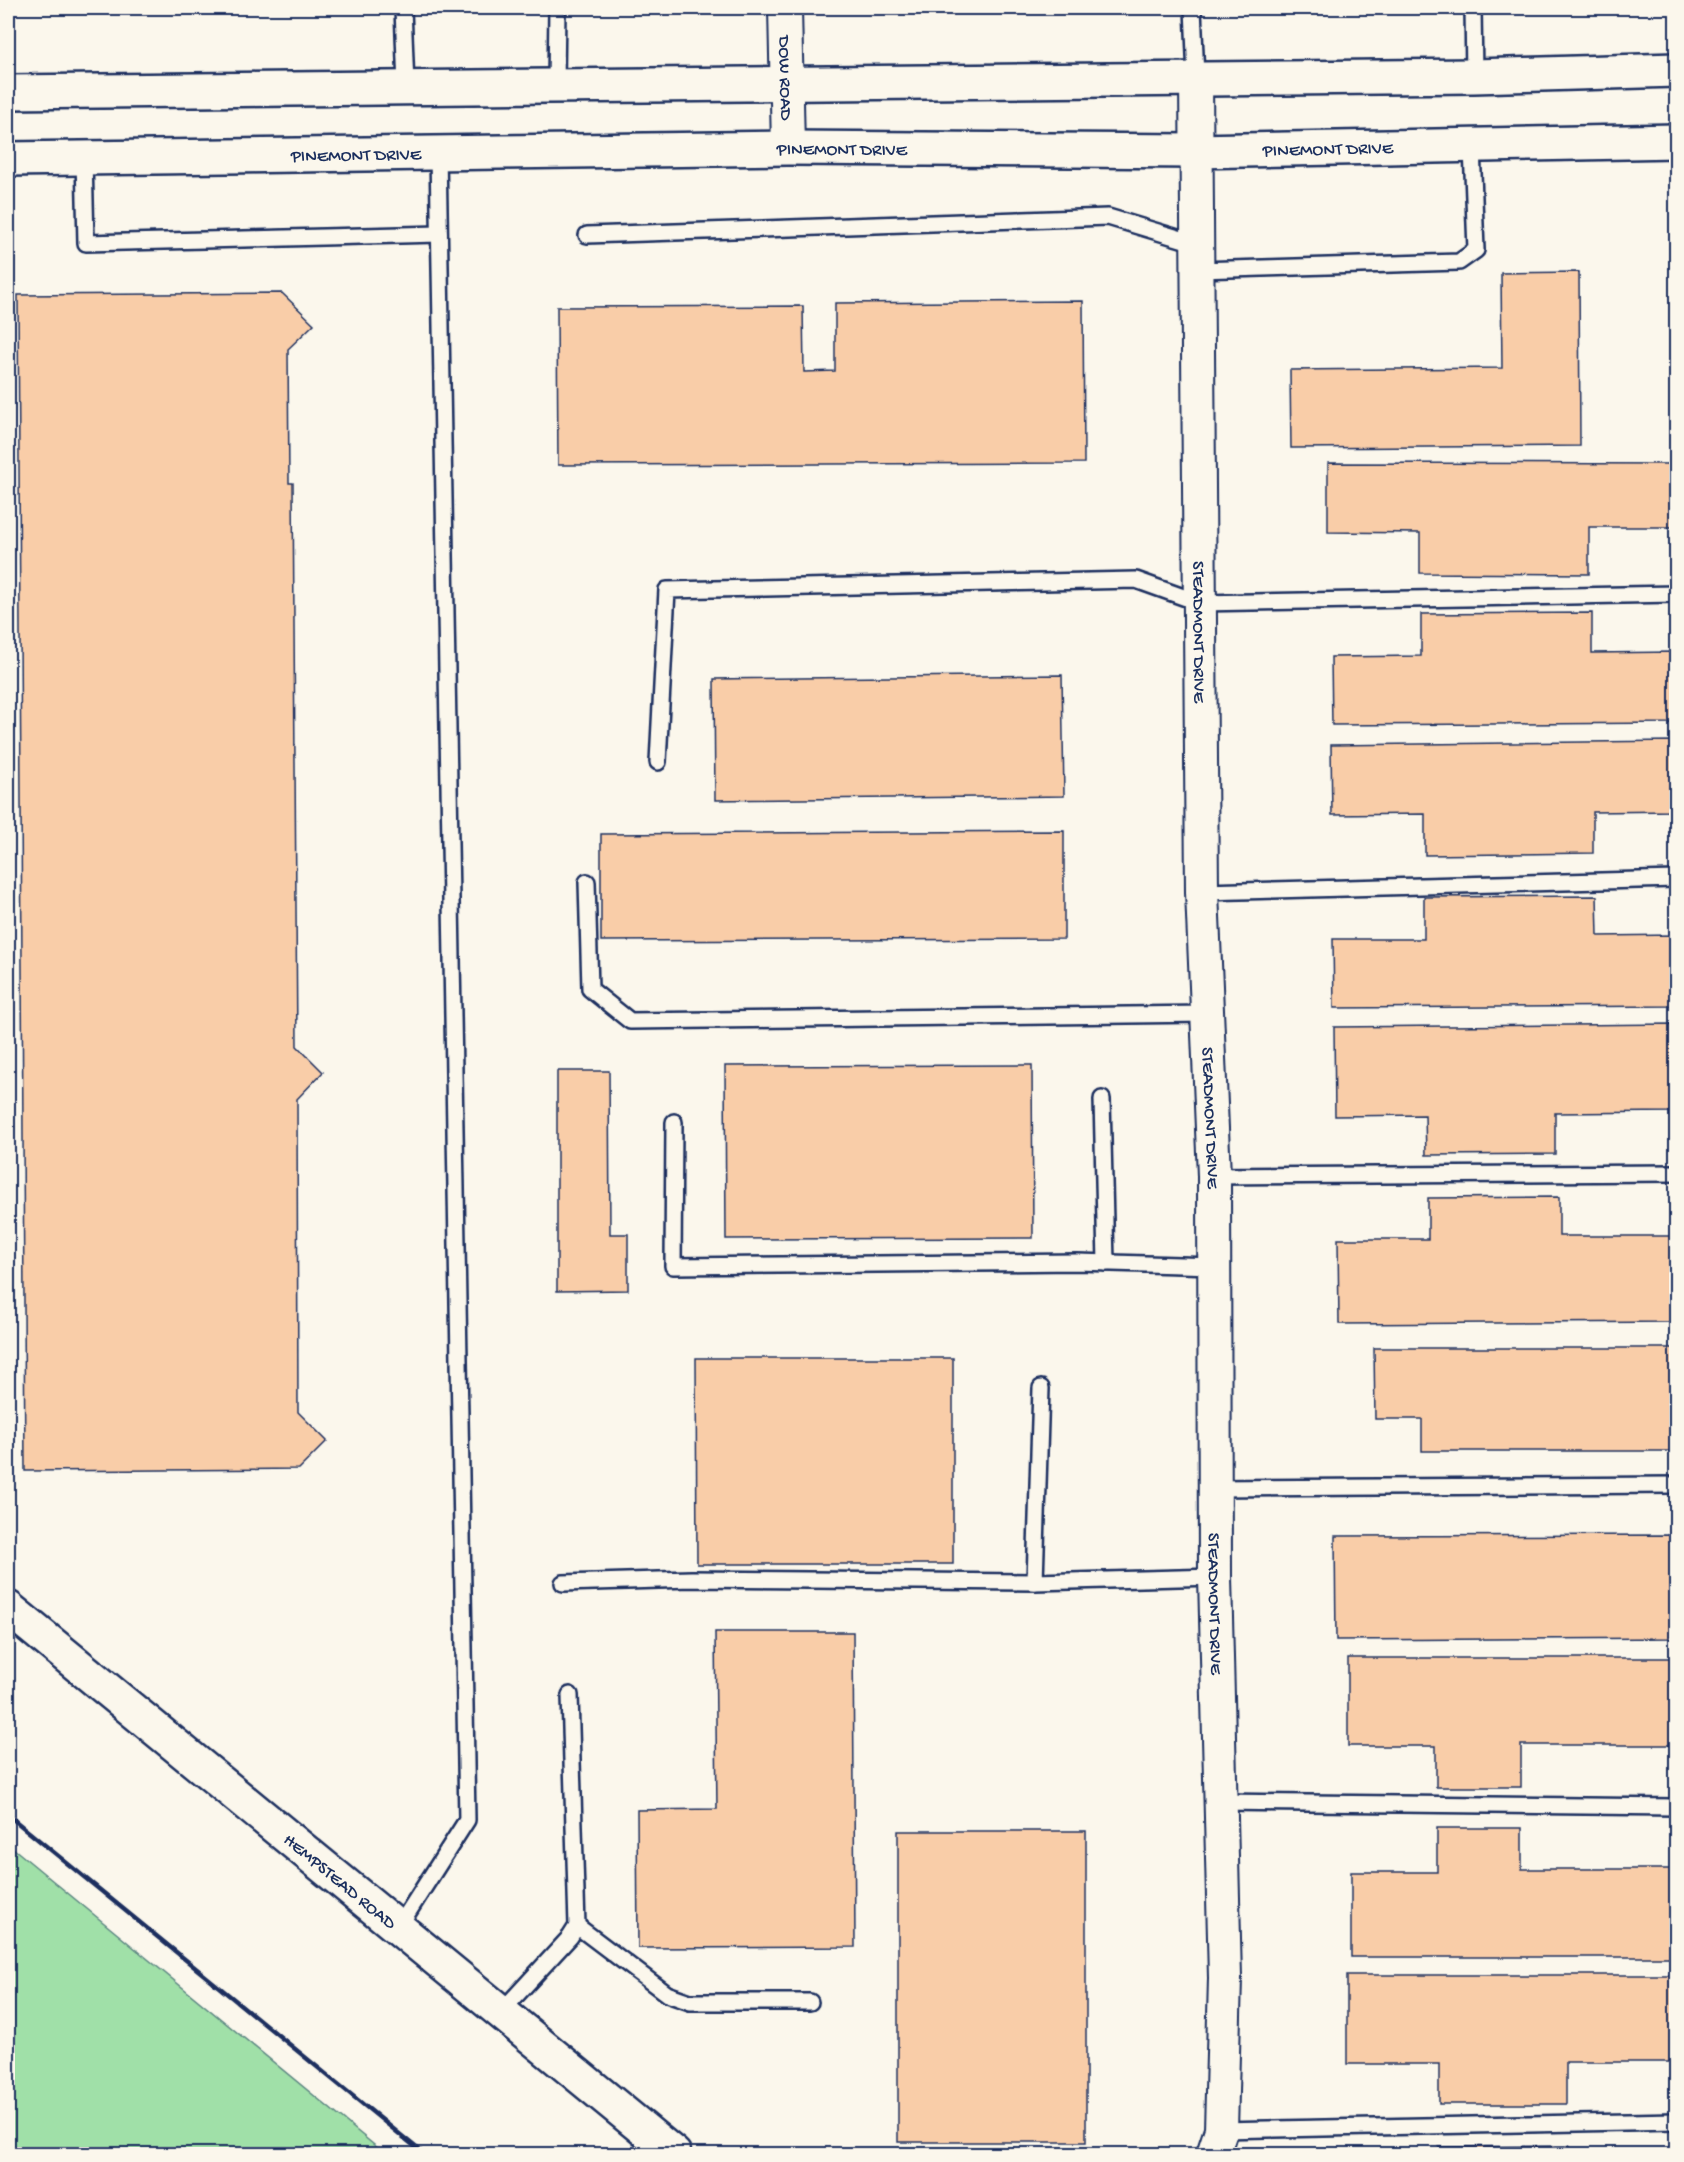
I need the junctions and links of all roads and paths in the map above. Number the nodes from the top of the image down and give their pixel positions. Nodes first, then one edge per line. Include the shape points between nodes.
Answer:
1 (403, 8) edge
2 (557, 8) edge
3 (785, 8) edge
4 (1193, 8) edge
5 (1473, 8) edge
6 (1677, 70) edge
7 (1474, 76) junction
8 (1196, 78) junction
9 (787, 82) junction
10 (556, 85) junction
11 (406, 87) junction
12 (8, 92) edge
13 (1677, 141) edge
14 (1472, 147) junction
15 (788, 148) junction
16 (1196, 151) junction
17 (438, 153) junction
18 (84, 158) junction
19 (8, 159) edge
20 (439, 234) junction
21 (587, 235) dead end
22 (1198, 257) junction
23 (1677, 594) edge
24 (1200, 603) junction
25 (658, 762) dead end
26 (1677, 879) edge
27 (587, 882) dead end
28 (1202, 892) junction
29 (1207, 1014) junction
30 (1102, 1099) dead end
31 (674, 1122) dead end
32 (1677, 1173) edge
33 (1214, 1176) junction
34 (1106, 1263) junction
35 (1215, 1266) junction
36 (1041, 1388) dead end
37 (1677, 1485) edge
38 (1215, 1488) junction
39 (1215, 1577) junction
40 (1035, 1582) junction
41 (563, 1583) dead end
42 (8, 1608) edge
43 (570, 1695) dead end
44 (1222, 1802) junction
45 (1677, 1807) edge
46 (577, 1926) junction
47 (398, 1928) junction
48 (810, 2002) dead end
49 (501, 2012) junction
50 (1677, 2121) edge
51 (1217, 2142) edge
52 (674, 2154) edge

1 - 11 lane
2 - 10 lane
3 - 9 street, DOW ROAD
4 - 8 lane
5 - 7 lane
6 - 7 main road
7 - 8 main road
8 - 9 main road
8 - 16 street, STEADMONT DRIVE
9 - 10 main road
9 - 15 street, DOW ROAD
10 - 11 main road
11 - 12 main road
13 - 14 main road, PINEMONT DRIVE
14 - 16 main road, PINEMONT DRIVE
14 - 22 lane via 1476,250 1459,262
15 - 16 main road, PINEMONT DRIVE
15 - 17 main road, PINEMONT DRIVE
16 - 22 street, STEADMONT DRIVE
17 - 18 main road, PINEMONT DRIVE
17 - 20 lane
18 - 19 main road, PINEMONT DRIVE
18 - 20 lane via 86,243
20 - 47 lane via 467,1820
21 - 22 lane via 1108,217
22 - 24 street, STEADMONT DRIVE
23 - 24 lane
24 - 25 lane via 1136,580 667,590
24 - 28 street, STEADMONT DRIVE
26 - 28 lane
27 - 29 lane via 590,989 630,1021
28 - 29 street, STEADMONT DRIVE
29 - 33 street, STEADMONT DRIVE
30 - 34 lane
31 - 34 lane via 673,1266
32 - 33 lane
33 - 35 street, STEADMONT DRIVE
34 - 35 lane
35 - 38 street, STEADMONT DRIVE
36 - 40 lane
37 - 38 lane
38 - 39 street, STEADMONT DRIVE
39 - 40 lane
39 - 44 street, STEADMONT DRIVE
40 - 41 lane via 691,1579
42 - 47 main road, HEMPSTEAD ROAD
43 - 46 lane
44 - 45 lane
44 - 51 street, STEADMONT DRIVE via 1225,1978
46 - 48 lane via 667,1994 690,2002
46 - 49 lane
47 - 49 main road, HEMPSTEAD ROAD
49 - 52 main road, HEMPSTEAD ROAD
50 - 51 lane

